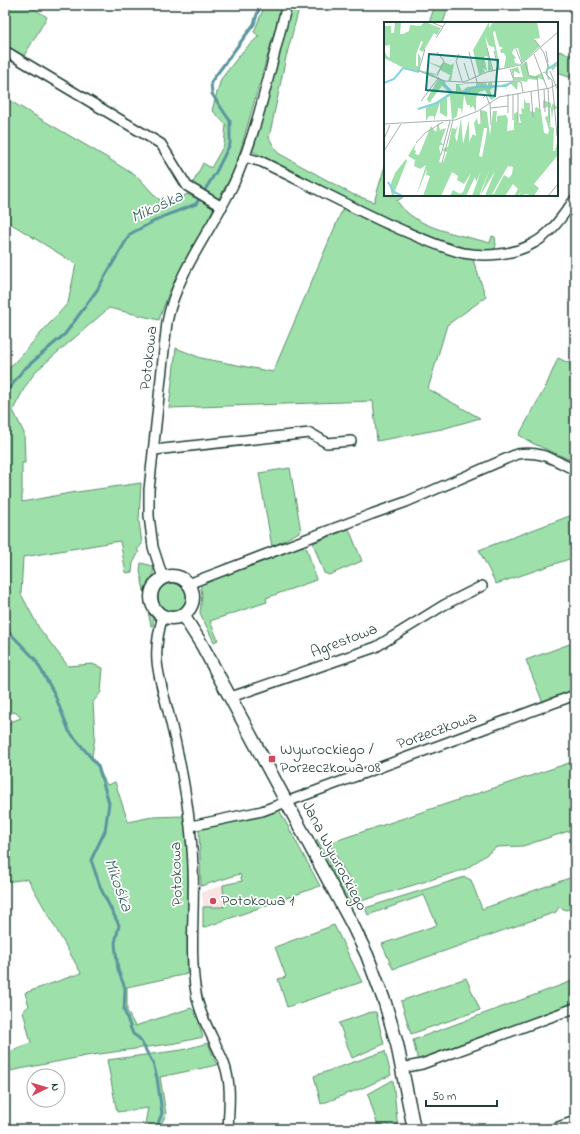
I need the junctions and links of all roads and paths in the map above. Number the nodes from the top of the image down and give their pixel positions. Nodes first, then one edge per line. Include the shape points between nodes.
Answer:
1 (287, 5) edge
2 (5, 51) edge
3 (244, 157) junction
4 (575, 199) edge
5 (222, 207) junction
6 (351, 440) dead end
7 (154, 450) junction
8 (575, 470) edge
9 (163, 578) junction
10 (188, 584) junction
11 (482, 586) dead end
12 (183, 615) junction
13 (163, 616) junction
14 (575, 695) edge
15 (231, 697) junction
16 (287, 802) junction
17 (191, 826) junction
18 (575, 1008) edge
19 (402, 1068) junction
20 (575, 1121) edge
21 (228, 1129) edge
22 (414, 1129) edge
23 (553, 1129) edge

1 - 3 street, Potokowa
2 - 5 street via 161,144 187,186
3 - 4 street via 262,162 419,238 474,254 504,253 534,243 548,233
3 - 5 street, Potokowa
5 - 7 street, Potokowa via 185,271 171,303
6 - 7 street via 327,443 310,433
7 - 9 street, Potokowa via 149,490 150,530
8 - 10 street via 544,455 530,452 517,454 406,502
9 - 10 street via 177,577
9 - 13 street via 155,584 151,594 154,610
10 - 12 street via 193,597 192,604
11 - 15 street, Agrestowa via 376,647
12 - 13 street via 173,618
12 - 15 street, Jana Wywrockiego
13 - 17 street, Potokowa via 156,640 157,668 185,788
14 - 16 street, Porzeczkowa
15 - 16 street, Jana Wywrockiego
16 - 17 street, Porzeczkowa via 262,811
16 - 19 street, Jana Wywrockiego via 367,955 385,1003
17 - 21 street, Potokowa via 196,995 224,1064 230,1087
18 - 19 street via 422,1064
19 - 22 street, Jana Wywrockiego
20 - 23 street

